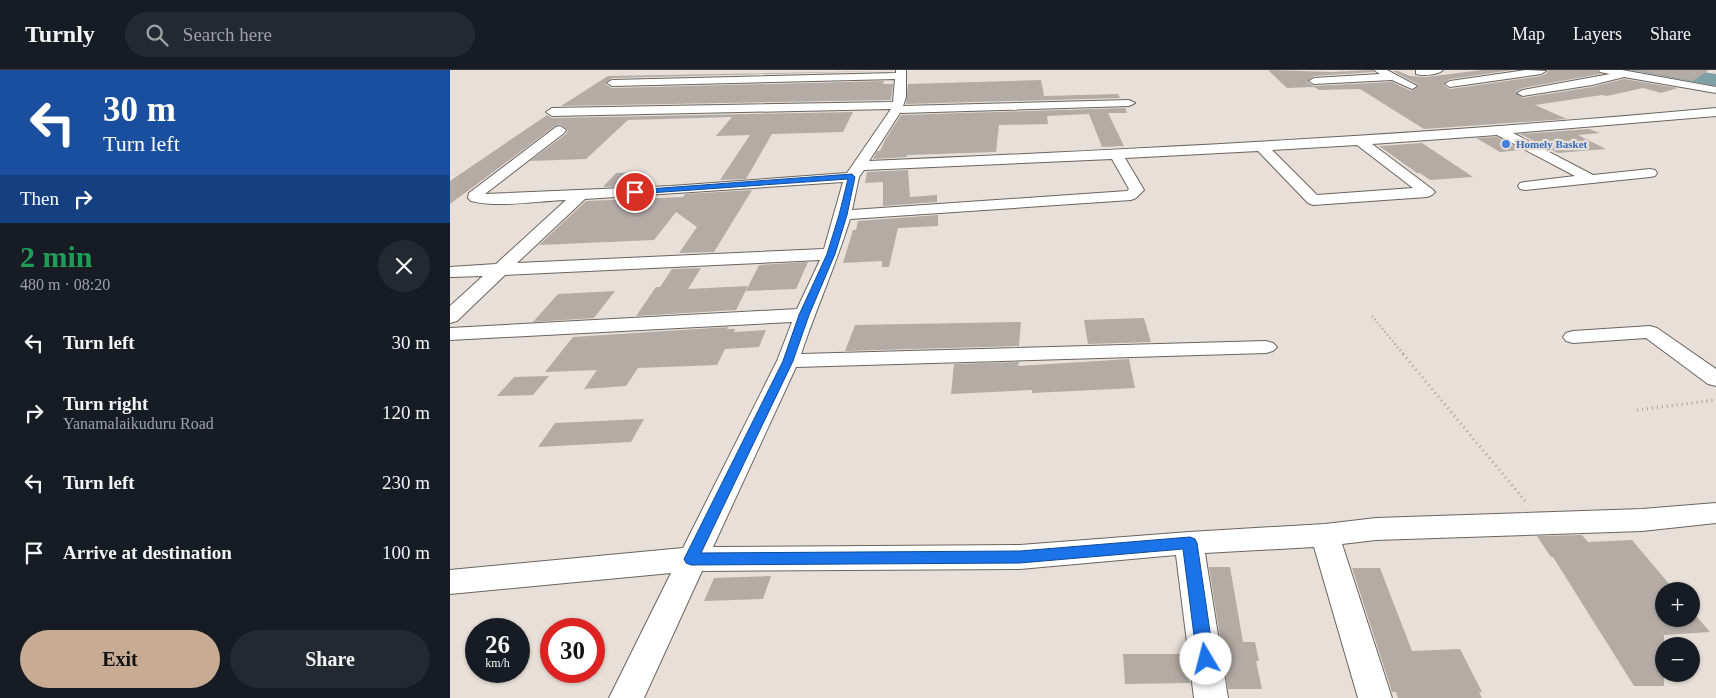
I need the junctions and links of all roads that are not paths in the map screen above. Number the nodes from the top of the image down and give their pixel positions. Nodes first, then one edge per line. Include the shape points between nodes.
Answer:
1 (1379, 70) edge
2 (1438, 70) edge
3 (1539, 70) edge
4 (1604, 70) edge
5 (1420, 72) dead end
6 (1623, 73) junction
7 (1392, 77) junction
8 (726, 80) junction
9 (1314, 81) dead end
10 (1674, 82) junction
11 (612, 83) dead end
12 (1450, 84) dead end
13 (1412, 86) dead end
14 (1645, 90) dead end
15 (1716, 90) edge
16 (900, 92) edge
17 (1523, 93) dead end
18 (1129, 102) dead end
19 (694, 109) junction
20 (552, 112) dead end
21 (1716, 112) edge
22 (560, 130) dead end
23 (1499, 131) junction
24 (1359, 140) junction
25 (1262, 147) junction
26 (1117, 155) junction
27 (855, 171) junction
28 (1650, 173) dead end
29 (1591, 179) junction
30 (1525, 186) dead end
31 (580, 195) junction
32 (843, 215) junction
33 (831, 254) junction
34 (499, 270) junction
35 (450, 272) edge
36 (804, 315) junction
37 (450, 318) edge
38 (450, 334) edge
39 (1573, 336) dead end
40 (1266, 347) dead end
41 (788, 361) junction
42 (1716, 379) edge
43 (1716, 513) edge
44 (1324, 536) junction
45 (1190, 543) junction
46 (691, 559) junction
47 (450, 582) edge
48 (626, 698) edge
49 (1211, 698) edge
50 (1375, 698) edge

1 - 7 street
2 - 5 street
3 - 12 street via 1541,72
4 - 6 street
6 - 10 street
6 - 17 street via 1592,82
7 - 9 street
7 - 13 street
8 - 11 street
8 - 16 street
8 - 19 street
10 - 14 street
10 - 15 street
16 - 18 street
16 - 19 street
16 - 27 street
19 - 20 street
21 - 23 street
22 - 31 street via 477,193 476,198
23 - 24 street
23 - 29 street
24 - 25 street
24 - 25 street via 1427,192 1313,200
25 - 26 street
26 - 27 street
26 - 32 street via 1138,190 1131,195
27 - 31 street via 671,190
27 - 32 street
28 - 29 street
29 - 30 street
31 - 34 street
32 - 33 street
33 - 34 street
33 - 36 street
34 - 35 street
34 - 37 street
36 - 38 street
36 - 41 street
39 - 42 street via 1650,332
40 - 41 street
41 - 46 street
43 - 44 street via 1642,520 1376,529
44 - 45 street
44 - 50 street
45 - 46 street via 1020,557
45 - 49 street
46 - 47 street
46 - 48 street

